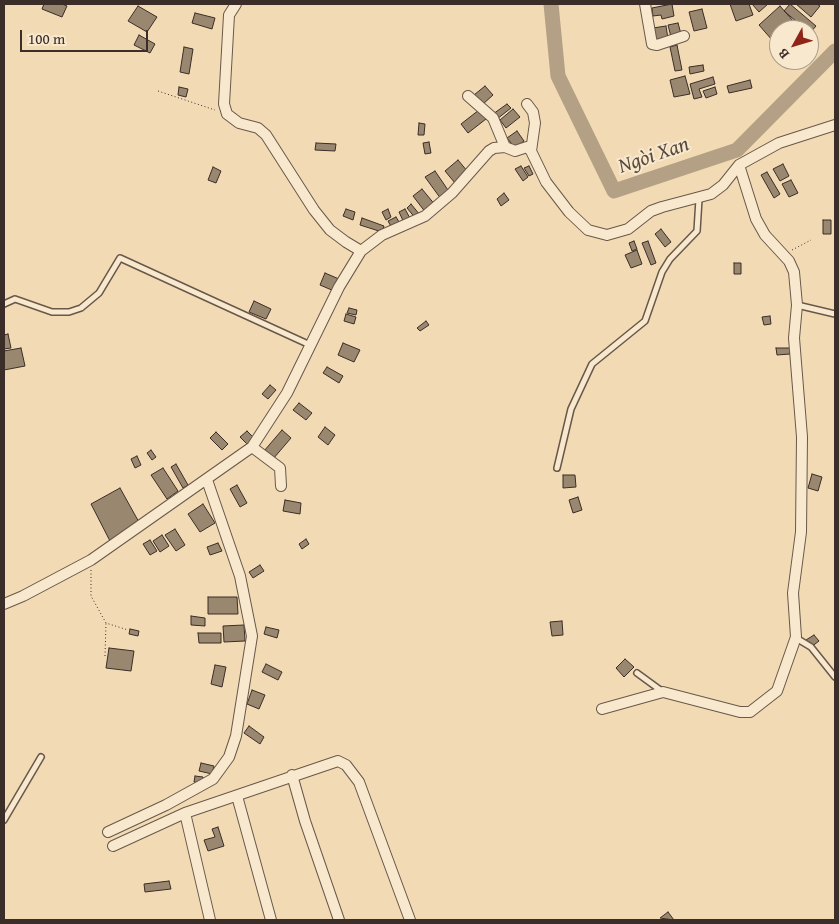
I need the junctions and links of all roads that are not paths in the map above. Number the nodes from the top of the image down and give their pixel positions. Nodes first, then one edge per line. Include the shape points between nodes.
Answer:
1 (236, 4) edge
2 (645, 4) edge
3 (684, 36) dead end
4 (468, 96) dead end
5 (527, 104) dead end
6 (835, 125) edge
7 (505, 147) junction
8 (531, 151) junction
9 (739, 165) junction
10 (699, 199) junction
11 (361, 251) junction
12 (4, 304) edge
13 (797, 305) junction
14 (835, 314) edge
15 (310, 345) junction
16 (252, 447) junction
17 (557, 468) dead end
18 (207, 480) junction
19 (281, 486) dead end
20 (4, 604) edge
21 (796, 637) junction
22 (637, 673) dead end
23 (835, 677) edge
24 (664, 692) junction
25 (602, 709) dead end
26 (41, 757) dead end
27 (292, 775) junction
28 (237, 796) junction
29 (185, 813) junction
30 (4, 820) edge
31 (108, 832) dead end
32 (113, 846) dead end
33 (210, 920) edge
34 (271, 920) edge
35 (339, 920) edge
36 (410, 920) edge

1 - 11 street via 229,15 224,104 227,114 266,135 330,230
2 - 3 street via 652,44
4 - 7 street via 493,118
5 - 8 street via 535,123
6 - 9 street via 779,143
7 - 8 street
7 - 11 street via 488,151 452,193 425,216 382,235
8 - 10 street via 546,182 561,202 581,225 595,233 607,236 621,232 651,211
9 - 10 street via 716,192
9 - 13 street via 756,219 765,236 789,261 794,272
10 - 17 lane via 697,231 666,266 645,321 592,364 571,409
11 - 15 street
12 - 15 lane via 15,299 52,312 81,308 99,292 120,258
13 - 14 lane
13 - 21 street via 794,338 802,447 801,532 794,593
15 - 16 street via 287,393
16 - 18 street
16 - 19 street via 280,468
18 - 20 street via 167,504 91,560
18 - 31 street via 240,576 250,627 236,736 229,757 213,779
21 - 23 lane via 810,647
21 - 24 street via 776,691 750,712
22 - 24 lane
24 - 25 street
26 - 30 lane
27 - 28 street
27 - 35 street
27 - 36 street via 338,761 346,765 359,782
28 - 29 street
28 - 34 street
29 - 32 street
29 - 33 street

